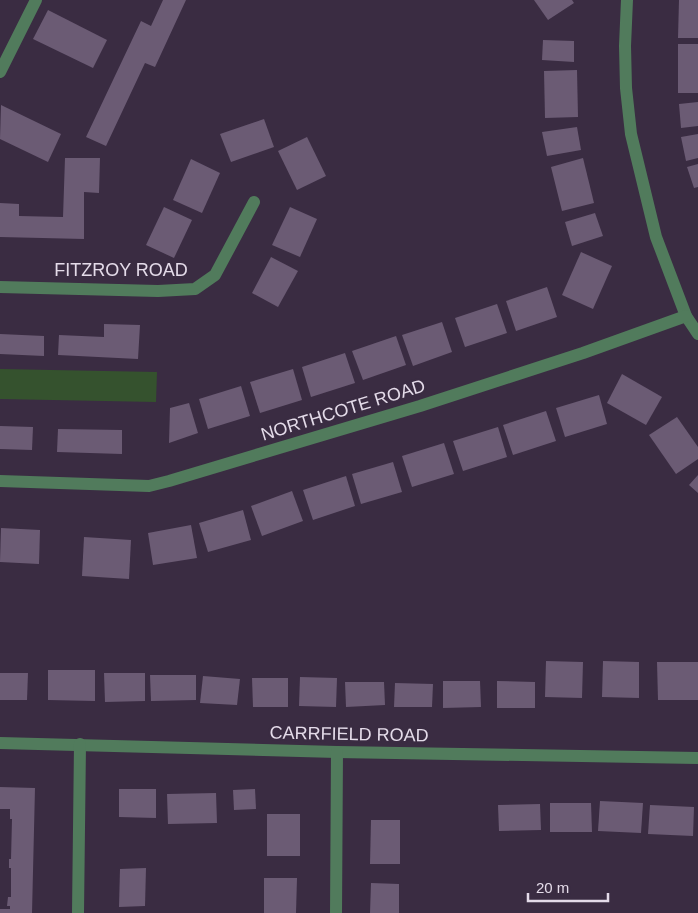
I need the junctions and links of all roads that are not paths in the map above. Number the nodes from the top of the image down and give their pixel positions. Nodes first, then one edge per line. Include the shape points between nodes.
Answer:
1 (36, 0) edge
2 (627, 0) edge
3 (0, 72) edge
4 (254, 202) dead end
5 (0, 287) edge
6 (686, 316) junction
7 (698, 334) edge
8 (0, 481) edge
9 (0, 743) edge
10 (80, 744) junction
11 (337, 752) junction
12 (698, 758) edge
13 (78, 913) edge
14 (336, 913) edge

1 - 3 street
2 - 6 street via 625,46 631,134 656,237
4 - 5 street, FITZROY ROAD via 215,275 195,289
6 - 7 street
6 - 8 street, NORTHCOTE ROAD via 420,406 149,486
9 - 10 street, CARRFIELD ROAD
10 - 11 street, CARRFIELD ROAD
10 - 13 street
11 - 12 street, CARRFIELD ROAD
11 - 14 street

